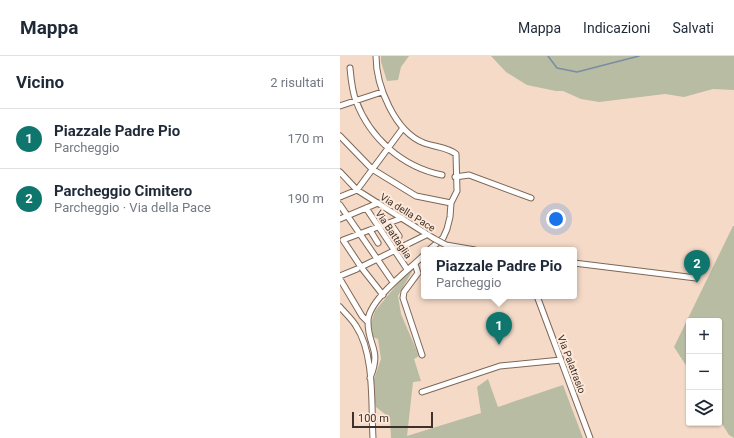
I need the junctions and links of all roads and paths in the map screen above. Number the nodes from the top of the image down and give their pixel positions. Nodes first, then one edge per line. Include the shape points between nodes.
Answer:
1 (376, 56) edge
2 (350, 68) dead end
3 (382, 92) junction
4 (356, 101) junction
5 (340, 106) edge
6 (403, 128) junction
7 (340, 136) edge
8 (342, 144) edge
9 (388, 148) junction
10 (372, 169) junction
11 (340, 172) edge
12 (442, 175) dead end
13 (455, 177) junction
14 (357, 190) junction
15 (340, 197) edge
16 (531, 198) dead end
17 (378, 203) junction
18 (450, 203) junction
19 (340, 205) edge
20 (366, 208) junction
21 (348, 216) junction
22 (402, 218) junction
23 (340, 219) edge
24 (390, 223) junction
25 (378, 227) junction
26 (370, 230) junction
27 (360, 234) junction
28 (426, 235) junction
29 (399, 236) dead end
30 (378, 243) dead end
31 (432, 247) edge
32 (453, 247) edge
33 (394, 251) junction
34 (421, 258) edge
35 (377, 259) junction
36 (577, 263) edge
37 (415, 264) junction
38 (359, 268) junction
39 (407, 270) junction
40 (340, 277) edge
41 (696, 278) dead end
42 (393, 282) junction
43 (383, 295) junction
44 (538, 299) edge
45 (340, 307) edge
46 (367, 321) junction
47 (422, 355) dead end
48 (561, 360) junction
49 (370, 378) junction
50 (422, 392) dead end
51 (373, 438) edge
52 (590, 438) edge

1 - 3 street via 376,70
2 - 4 street
3 - 4 street
3 - 6 street
4 - 5 street
4 - 9 street via 373,134
6 - 9 street
6 - 13 street via 424,143 452,150 456,154
7 - 8 street
8 - 10 street
9 - 10 street
9 - 12 street via 416,168
10 - 14 street
10 - 18 street via 416,196
11 - 14 street, Via della Pace
13 - 16 street via 469,175
13 - 18 street via 457,190
14 - 15 street
14 - 17 street, Via della Pace
17 - 20 street
17 - 22 street, Via della Pace
18 - 31 street via 447,229 443,238
19 - 21 street
20 - 21 street
20 - 25 street, Via Battaglia
21 - 23 street
21 - 27 street
22 - 24 street
22 - 28 street, Via della Pace
24 - 25 street
24 - 29 street
25 - 26 street
25 - 33 street, Via Battaglia
26 - 27 street
26 - 30 street
27 - 35 street
27 - 38 street via 343,240
28 - 32 street, Via della Pace, bridge via 446,246
28 - 33 street
33 - 35 street
33 - 39 street, Via Battaglia
34 - 37 street
35 - 38 street
35 - 42 street
36 - 41 street
37 - 39 street
37 - 47 street via 418,273 404,292 403,298
38 - 40 street
38 - 43 street
39 - 42 street
40 - 46 street
42 - 43 street
43 - 46 street via 369,313
44 - 48 street, Via Palatrasio
45 - 49 street via 356,326 366,347
46 - 49 street via 376,358
48 - 50 street via 500,366
48 - 52 street, Via Palatrasio
49 - 51 street

